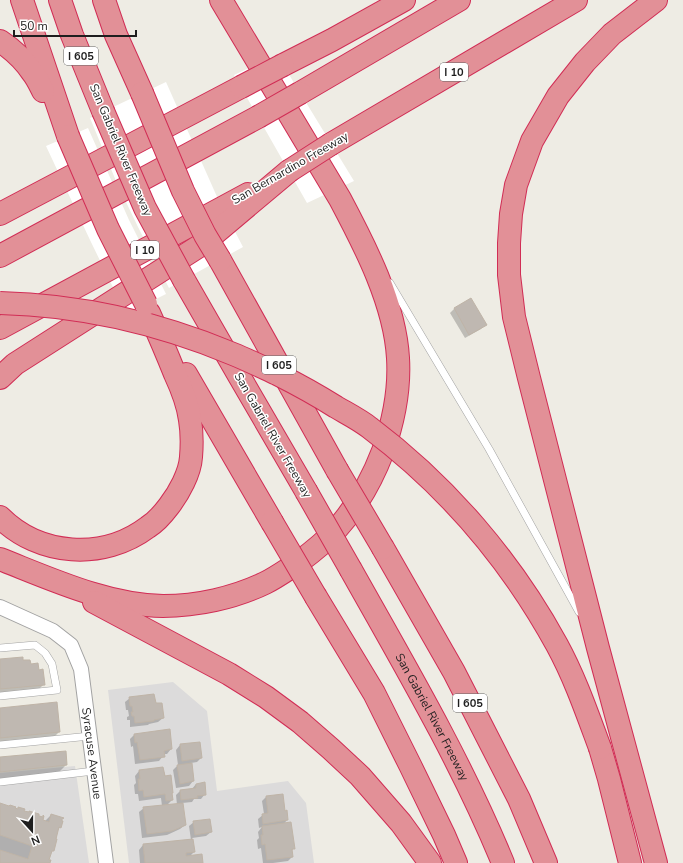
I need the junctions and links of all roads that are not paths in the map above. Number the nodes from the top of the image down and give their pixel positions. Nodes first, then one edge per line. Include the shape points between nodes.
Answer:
1 (22, 0) edge
2 (60, 0) edge
3 (104, 0) edge
4 (221, 0) edge
5 (404, 0) edge
6 (459, 0) edge
7 (576, 0) edge
8 (656, 0) edge
9 (0, 41) edge
10 (68, 136) junction
11 (289, 171) junction
12 (340, 199) junction
13 (0, 214) edge
14 (0, 256) edge
15 (384, 273) dead end
16 (388, 280) dead end
17 (0, 303) edge
18 (146, 304) junction
19 (0, 328) edge
20 (0, 378) edge
21 (0, 517) edge
22 (0, 559) edge
23 (55, 581) junction
24 (0, 607) edge
25 (0, 648) edge
26 (598, 648) junction
27 (0, 696) edge
28 (90, 736) junction
29 (0, 745) edge
30 (94, 771) junction
31 (0, 782) edge
32 (106, 863) edge
33 (430, 863) edge
34 (456, 863) edge
35 (503, 863) edge
36 (546, 863) edge
37 (630, 863) edge
38 (656, 863) edge

1 - 10 highway
2 - 35 highway, San Gabriel River Freeway / I 605, bridge via 72,35 145,208 434,718
3 - 36 highway, I 605, bridge via 116,35 204,235 454,672 519,799
4 - 12 highway
5 - 13 highway, bridge
6 - 14 highway, bridge via 258,117
7 - 11 highway, San Bernardino Freeway / I 10, bridge
8 - 26 highway via 612,34 558,96 532,141 516,185 511,214 509,275 514,317
9 - 10 highway via 20,57 32,72
10 - 18 highway, bridge via 108,229
11 - 19 highway, San Bernardino Freeway / I 10
11 - 20 highway via 201,245 15,364
12 - 15 lane
12 - 23 highway via 384,294 398,358 398,384 389,434 376,468 346,517 316,548 284,572 265,583 214,600 163,606 136,604
16 - 26 lane via 505,477
17 - 37 highway, bridge via 106,314 181,334 235,354 292,382 368,427 392,445 476,527 504,562 558,646 600,748
18 - 21 highway via 184,396 190,420 191,458 186,478 175,499 148,527 134,536 96,549 58,548 42,543 24,535
18 - 34 highway, bridge via 374,693
22 - 23 highway
23 - 33 highway via 229,674 300,722 360,776
24 - 28 street, Syracuse Avenue via 53,631 71,645 81,669
25 - 27 lane via 35,645 45,653 52,664 57,690
26 - 38 highway
28 - 29 lane
28 - 30 street, Syracuse Avenue
30 - 31 lane
30 - 32 street, Syracuse Avenue

